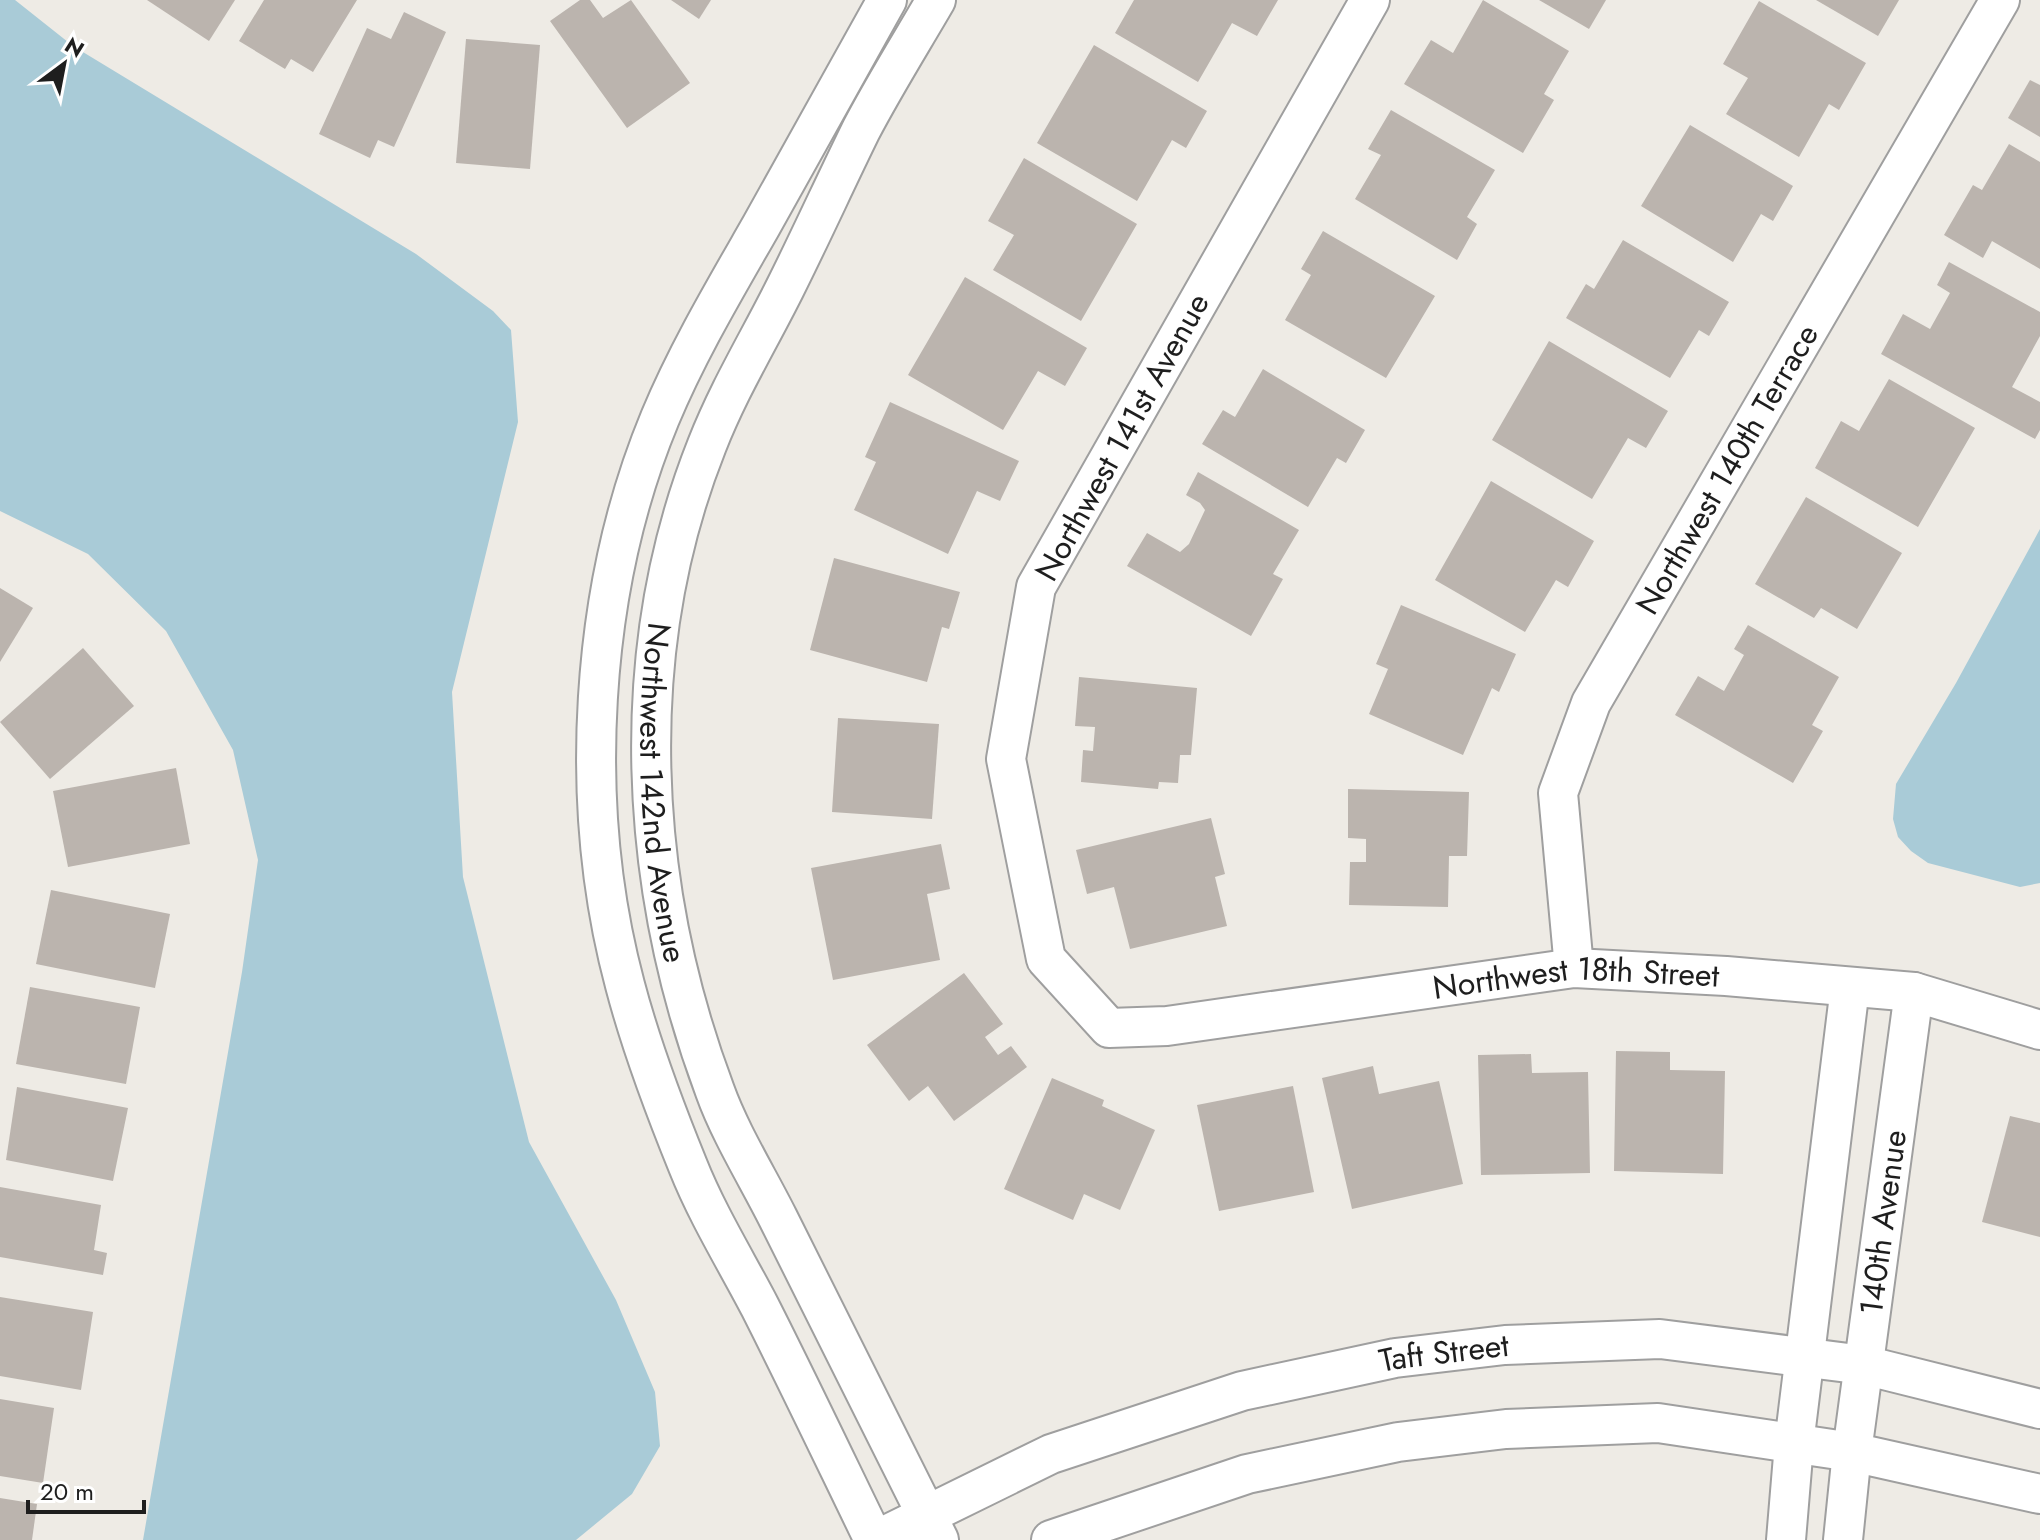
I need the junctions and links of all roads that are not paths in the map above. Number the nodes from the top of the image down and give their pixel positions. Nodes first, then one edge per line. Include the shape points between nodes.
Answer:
1 (887, 0) edge
2 (936, 0) edge
3 (1370, 0) edge
4 (2000, 0) edge
5 (1574, 968) junction
6 (1850, 987) junction
7 (1914, 992) junction
8 (1109, 1028) joint
9 (2040, 1030) edge
10 (1804, 1357) junction
11 (1864, 1365) junction
12 (2040, 1409) edge
13 (1794, 1444) junction
14 (1852, 1452) junction
15 (2040, 1494) edge
16 (932, 1528) edge
17 (875, 1540) edge
18 (1051, 1540) edge
19 (1786, 1540) edge
20 (1843, 1540) edge

1 - 17 street, Northwest 142nd Avenue via 689,354 659,422 628,512 605,632 597,805 606,893 625,984 684,1156
2 - 16 street, Northwest 142nd Avenue via 863,127 705,449 669,573 655,646 650,744 664,900 686,1002 716,1094
3 - 8 street, Northwest 141st Avenue via 1036,587 1006,759 1046,959
4 - 5 street, Northwest 140th Terrace via 1591,703 1558,793
5 - 6 street, Northwest 18th Street
5 - 8 street, Northwest 18th Street via 1167,1026
6 - 7 street, Northwest 18th Street
6 - 10 street, 140th Avenue
7 - 9 street, Northwest 18th Street
7 - 11 street, 140th Avenue
10 - 11 street, Taft Street
10 - 13 street, 140th Avenue
10 - 16 street, Taft Street via 1660,1339 1505,1345 1395,1358 1242,1391 1051,1454
11 - 12 street, Taft Street
11 - 14 street, 140th Avenue
13 - 14 street
13 - 18 street via 1658,1423 1506,1429 1398,1442 1247,1474
13 - 19 street, 140th Avenue
14 - 15 street
14 - 20 street, 140th Avenue
16 - 17 street, Taft Street

